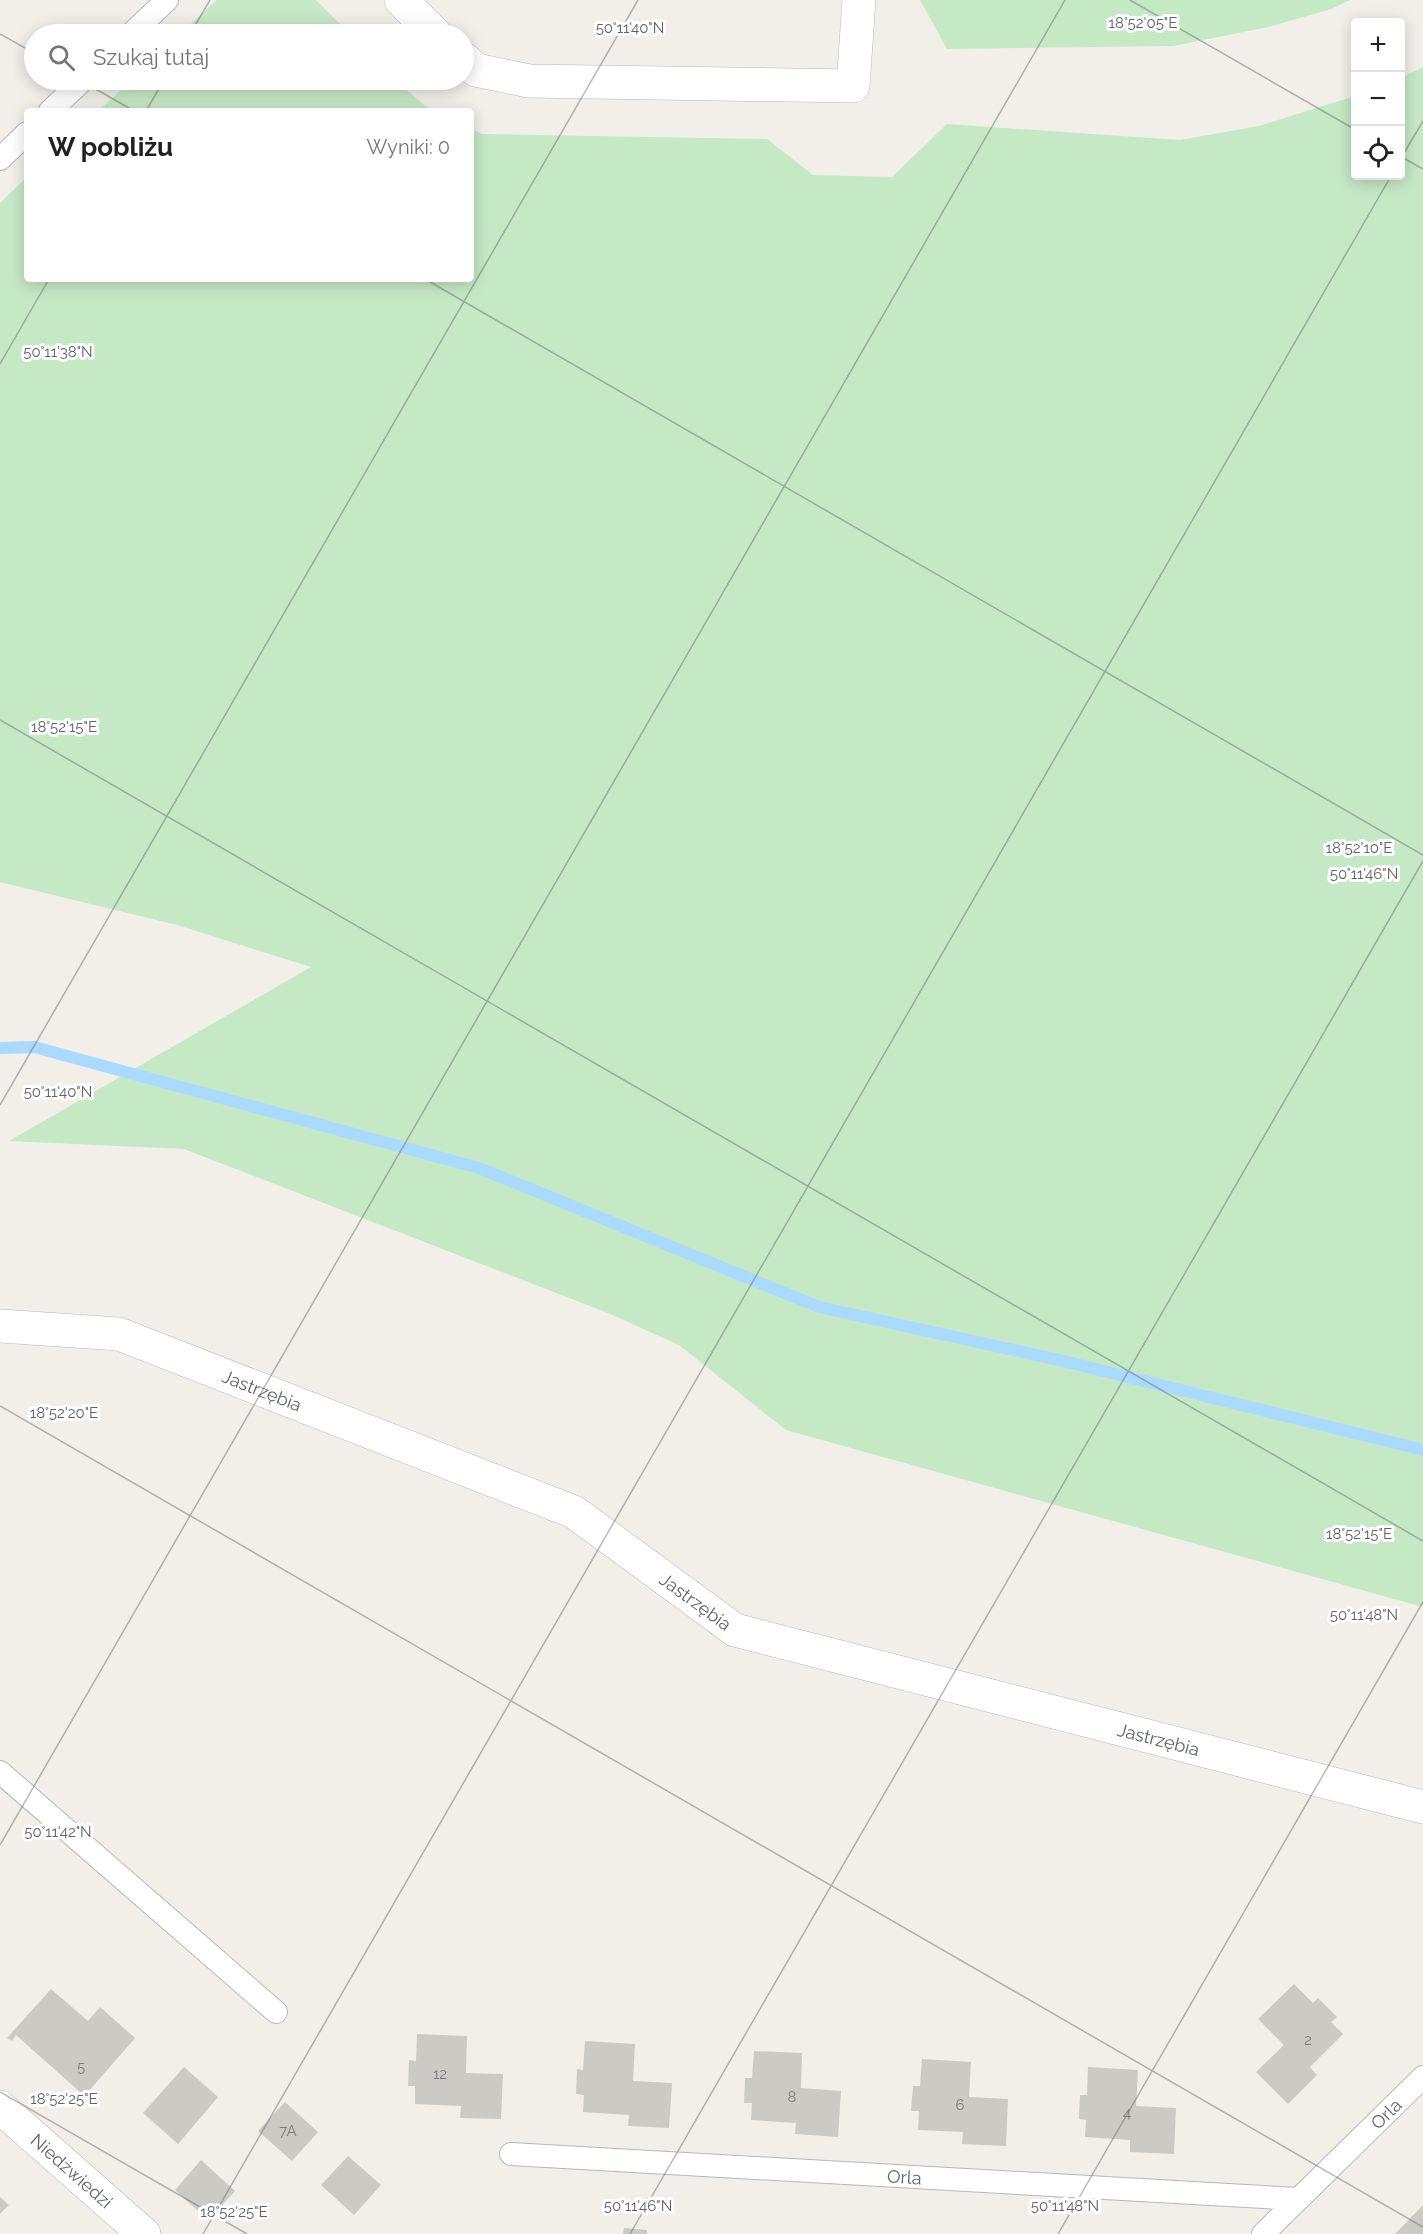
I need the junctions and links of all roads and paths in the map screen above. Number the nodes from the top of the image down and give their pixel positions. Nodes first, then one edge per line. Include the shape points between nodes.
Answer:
1 (167, 0) edge
2 (401, 0) edge
3 (859, 0) edge
4 (142, 24) edge
5 (425, 24) edge
6 (474, 68) edge
7 (72, 90) edge
8 (53, 108) edge
9 (24, 136) edge
10 (0, 159) edge
11 (0, 1326) edge
12 (0, 1772) edge
13 (1423, 1807) edge
14 (276, 2012) dead end
15 (1423, 2077) edge
16 (0, 2107) edge
17 (511, 2154) dead end
18 (1298, 2199) junction
19 (144, 2234) edge
20 (1263, 2234) edge

1 - 4 lane
2 - 5 street
3 - 6 street via 853,86 529,81
7 - 8 lane
9 - 10 lane
11 - 13 street, Jastrzębia via 119,1334 574,1512 735,1629
12 - 14 lane
15 - 18 lane, Orla
16 - 19 street, Niedźwiedzi
17 - 18 lane, Orla
18 - 20 lane, Orla

